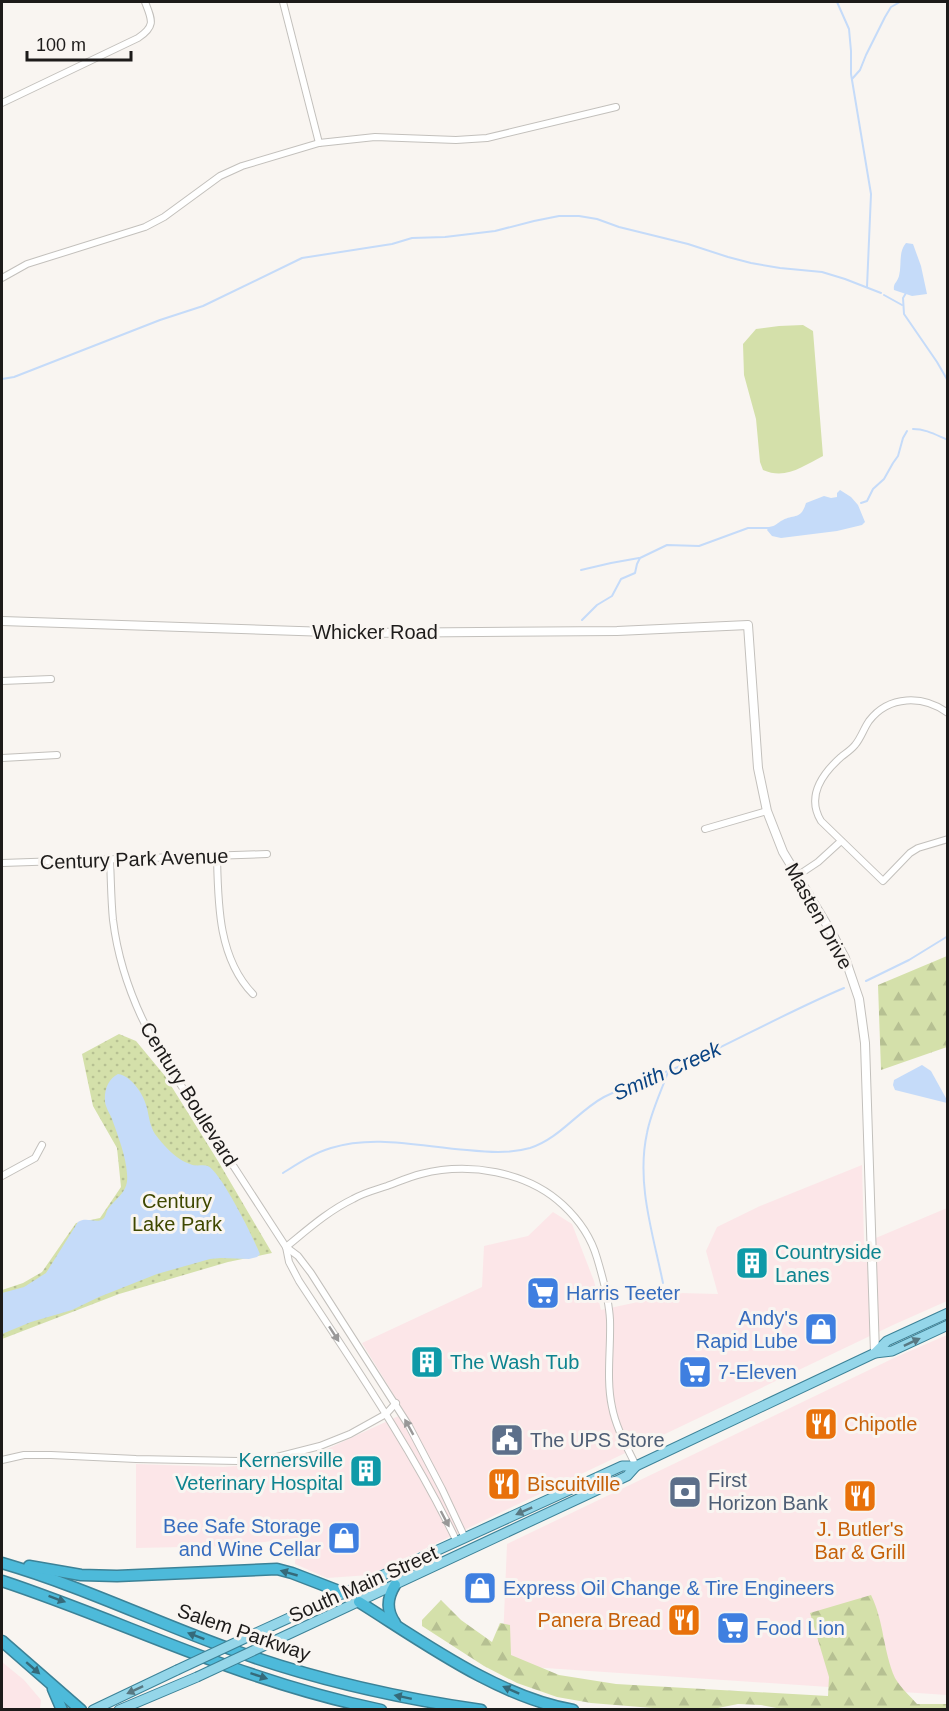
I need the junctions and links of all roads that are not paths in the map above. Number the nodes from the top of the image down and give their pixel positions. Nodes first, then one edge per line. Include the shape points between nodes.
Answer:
1 (145, 2) edge
2 (283, 2) edge
3 (2, 103) edge
4 (616, 107) dead end
5 (319, 143) junction
6 (2, 278) edge
7 (2, 621) edge
8 (748, 625) joint
9 (51, 679) dead end
10 (2, 681) edge
11 (948, 713) edge
12 (57, 755) dead end
13 (2, 758) edge
14 (767, 811) junction
15 (705, 829) dead end
16 (948, 838) edge
17 (841, 841) junction
18 (267, 854) dead end
19 (217, 856) junction
20 (110, 860) junction
21 (2, 863) edge
22 (797, 876) junction
23 (253, 994) dead end
24 (42, 1145) dead end
25 (2, 1176) edge
26 (286, 1247) junction
27 (329, 1300) junction
28 (316, 1306) junction
29 (948, 1312) edge
30 (948, 1325) edge
31 (874, 1353) junction
32 (396, 1403) junction
33 (386, 1414) junction
34 (2, 1460) edge
35 (636, 1466) junction
36 (442, 1489) junction
37 (432, 1494) junction
38 (461, 1540) junction
39 (2, 1562) edge
40 (2, 1581) edge
41 (395, 1585) junction
42 (344, 1593) junction
43 (359, 1602) junction
44 (397, 1626) junction
45 (2, 1641) edge
46 (50, 1683) junction
47 (62, 1710) edge
48 (81, 1710) edge
49 (93, 1710) edge
50 (120, 1710) edge
51 (381, 1710) edge
52 (481, 1710) edge
53 (573, 1710) edge

1 - 3 street via 152,22 146,32
2 - 5 street
4 - 5 street via 487,138 375,136
5 - 6 street via 242,166 220,176 144,227 27,264
7 - 8 street, Whicker Road via 358,633
8 - 14 street, Masten Drive via 758,768
9 - 10 street
11 - 17 street via 931,703 912,700 885,707 870,720 859,740 834,765 816,792 817,814
12 - 13 street
14 - 15 street
14 - 22 street, Masten Drive
16 - 17 street via 910,853 883,881
17 - 22 street
18 - 19 street, Century Park Avenue
19 - 20 street, Century Park Avenue
19 - 23 street via 222,929 235,968
20 - 21 street, Century Park Avenue
20 - 26 street, Century Boulevard via 116,938 136,1006 162,1056
22 - 31 street, Masten Drive via 840,946 862,1013
24 - 25 street via 35,1158
26 - 27 street, Century Boulevard via 298,1256
26 - 28 street, Century Boulevard via 289,1262
26 - 35 street via 347,1202 423,1173 496,1172 539,1187 577,1220 597,1257 609,1311 612,1405
27 - 28 street
27 - 32 street, Century Boulevard
28 -> 33 street, Century Boulevard
29 - 31 main road, South Main Street via 887,1341
31 -> 30 main road, South Main Street via 892,1351
31 - 35 main road, South Main Street
32 - 33 street
36 -> 32 street, Century Boulevard
33 - 34 street via 320,1446 254,1461 51,1455
33 - 37 street, Century Boulevard
35 -> 38 main road, South Main Street via 622,1466
35 - 41 main road, South Main Street via 627,1476
36 - 37 street
36 - 38 street, Century Boulevard
37 -> 38 street, Century Boulevard
38 - 42 main road, South Main Street
42 -> 39 highway via 277,1569 98,1576
52 -> 39 highway, Salem Parkway via 376,1691 269,1662
40 -> 51 highway, Salem Parkway via 254,1675
41 - 43 main road, South Main Street
41 - 44 highway via 388,1608
42 - 43 main road
42 -> 49 main road, South Main Street, bridge
43 - 44 highway
43 - 50 main road, South Main Street, bridge
53 -> 44 highway via 539,1702 497,1684
45 -> 46 highway
46 - 47 highway
46 - 48 highway

